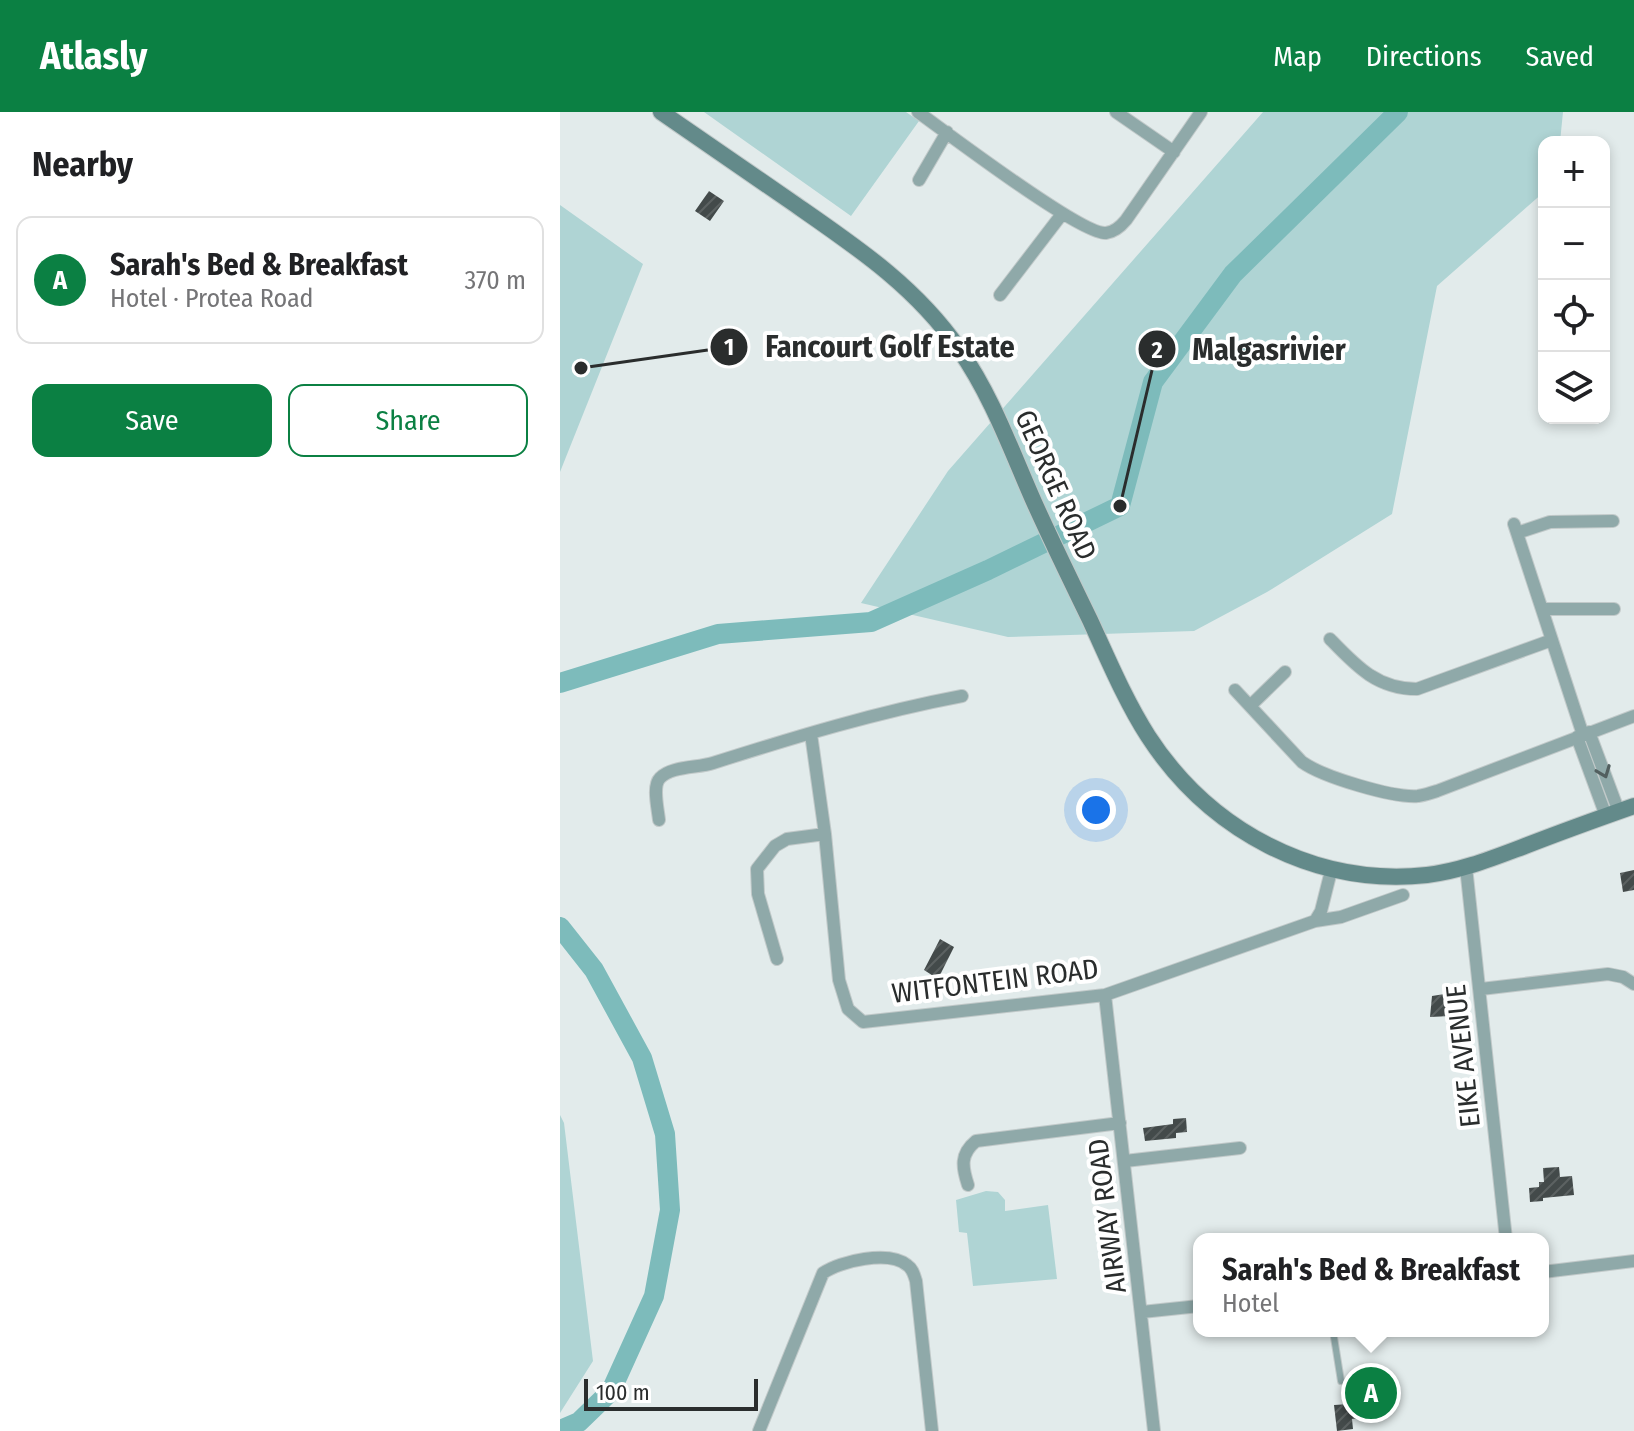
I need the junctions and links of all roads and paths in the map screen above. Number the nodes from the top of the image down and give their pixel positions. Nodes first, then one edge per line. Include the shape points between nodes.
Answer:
1 (661, 112) edge
2 (918, 112) edge
3 (1116, 112) edge
4 (1201, 112) edge
5 (947, 132) junction
6 (1174, 152) junction
7 (919, 180) dead end
8 (1062, 214) junction
9 (1000, 295) dead end
10 (1613, 521) dead end
11 (1542, 609) junction
12 (1614, 609) dead end
13 (1330, 639) dead end
14 (1552, 640) junction
15 (1285, 672) dead end
16 (1235, 690) dead end
17 (962, 696) dead end
18 (1250, 706) junction
19 (1634, 716) edge
20 (811, 734) junction
21 (1583, 735) junction
22 (1620, 811) edge
23 (659, 820) dead end
24 (825, 834) junction
25 (1466, 867) junction
26 (1331, 871) junction
27 (1403, 895) dead end
28 (1315, 921) junction
29 (777, 959) dead end
30 (1634, 984) edge
31 (1481, 989) junction
32 (1105, 995) junction
33 (1120, 1123) junction
34 (1240, 1148) dead end
35 (1125, 1161) junction
36 (968, 1185) dead end
37 (1505, 1233) edge
38 (1634, 1261) edge
39 (1549, 1271) edge
40 (1193, 1307) edge
41 (1142, 1312) junction
42 (1334, 1337) edge
43 (1341, 1381) dead end
44 (759, 1431) edge
45 (932, 1431) edge
46 (1154, 1431) edge

1 - 26 main road, GEORGE ROAD via 861,250 922,302 981,383 1149,737 1181,778 1246,835
2 - 5 street
3 - 6 street
4 - 6 street
5 - 7 street
5 - 8 street
6 - 8 street via 1116,230 1090,229
8 - 9 street
10 - 11 street via 1516,528
11 - 12 street
11 - 14 street
13 - 14 street via 1370,677 1407,689
14 - 21 street
15 - 18 street
16 - 18 street
17 - 20 street via 901,707
18 - 21 street via 1315,771 1401,795 1437,791
19 - 21 street
20 - 23 street via 661,776 656,784
20 - 24 street
21 - 22 street
22 - 25 main road
24 - 29 street via 787,839 757,869 758,894
24 - 32 street, WITFONTEIN ROAD via 839,980 844,1001 863,1022
25 - 26 main road via 1426,875
25 - 31 street, EIKE AVENUE
26 - 28 street
27 - 28 street, WITFONTEIN ROAD
28 - 32 street, WITFONTEIN ROAD
30 - 31 street via 1608,974
31 - 37 street, EIKE AVENUE
32 - 33 street, AIRWAY ROAD
33 - 35 street, AIRWAY ROAD
33 - 36 street via 976,1141 964,1157
34 - 35 street
35 - 41 street, AIRWAY ROAD
38 - 39 street
40 - 41 street
41 - 46 street, AIRWAY ROAD
42 - 43 lane
44 - 45 street via 823,1273 843,1261 893,1258 905,1263 916,1281

